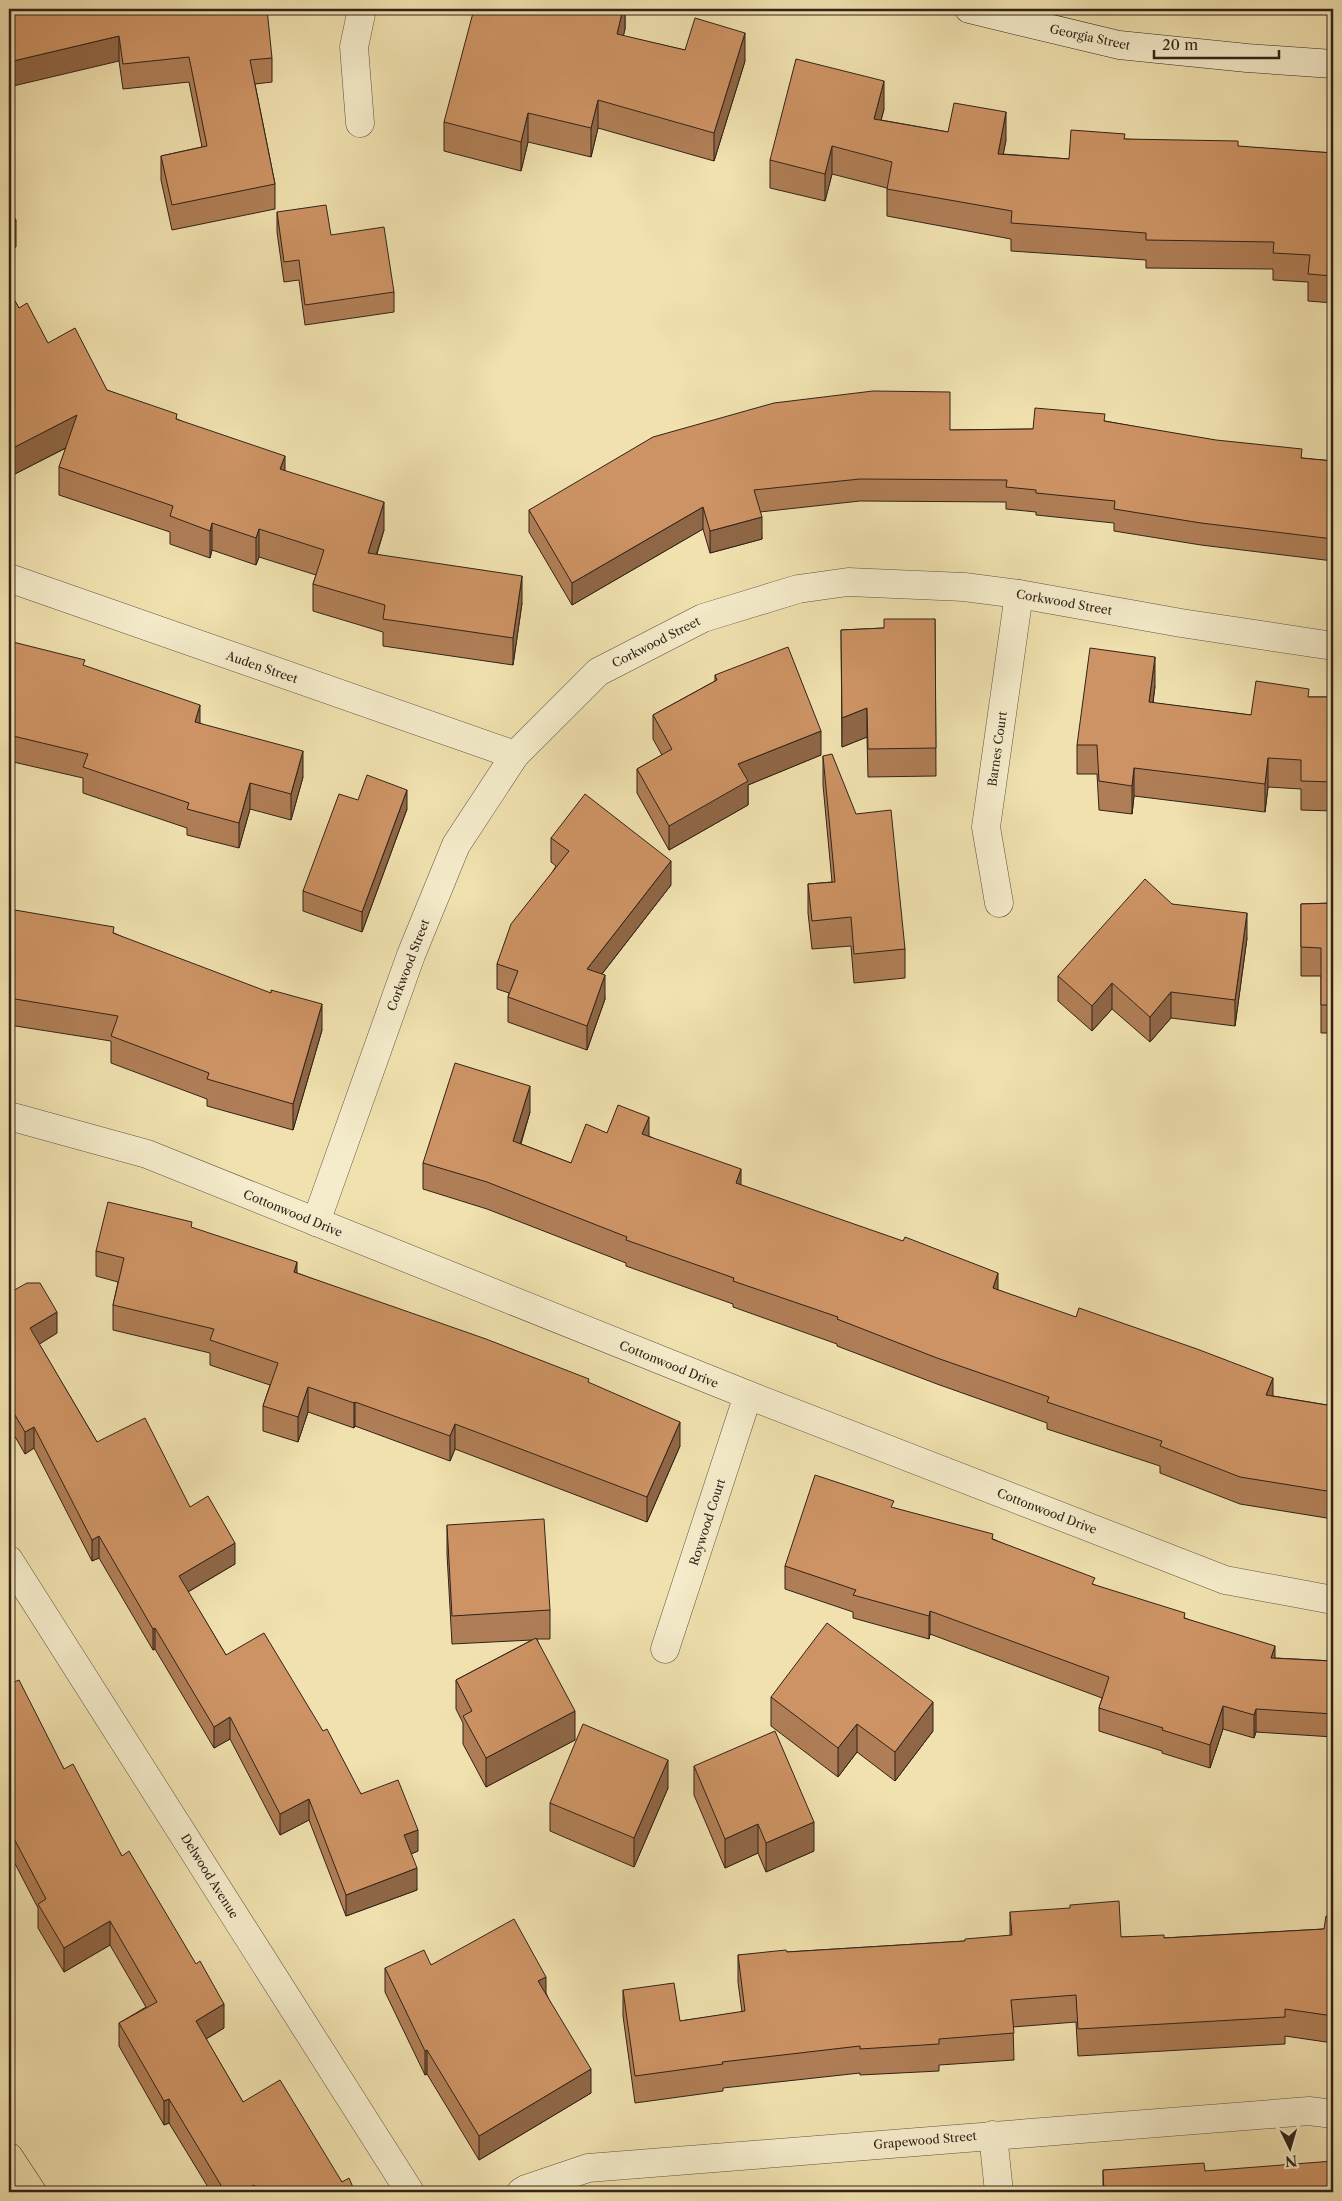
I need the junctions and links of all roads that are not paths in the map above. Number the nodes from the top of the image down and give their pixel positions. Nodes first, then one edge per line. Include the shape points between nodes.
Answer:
1 (362, 9) edge
2 (969, 9) edge
3 (1333, 64) edge
4 (360, 124) dead end
5 (9, 578) edge
6 (1020, 594) junction
7 (1333, 646) edge
8 (515, 755) junction
9 (999, 903) dead end
10 (9, 1116) edge
11 (316, 1222) junction
12 (748, 1395) junction
13 (9, 1560) edge
14 (1333, 1600) edge
15 (665, 1649) dead end
16 (1333, 2114) edge
17 (993, 2135) junction
18 (9, 2157) edge
19 (32, 2192) edge
20 (410, 2192) edge
21 (521, 2192) edge
22 (999, 2192) edge

1 - 4 street via 354,48
2 - 3 street, Georgia Street via 1119,45
5 - 8 street, Auden Street
6 - 7 street, Corkwood Street
6 - 8 street, Corkwood Street via 964,587 848,582 798,589 703,618 598,672
6 - 9 street, Barnes Court via 986,827
8 - 11 street, Corkwood Street via 456,845 411,955
10 - 11 street, Cottonwood Drive via 146,1154
11 - 12 street, Cottonwood Drive
12 - 14 street, Cottonwood Drive via 1226,1580
12 - 15 street, Roywood Court
13 - 20 street, Delwood Avenue
16 - 17 street, Grapewood Street via 1309,2111
17 - 21 street, Grapewood Street via 588,2168
17 - 22 street
18 - 19 main road

